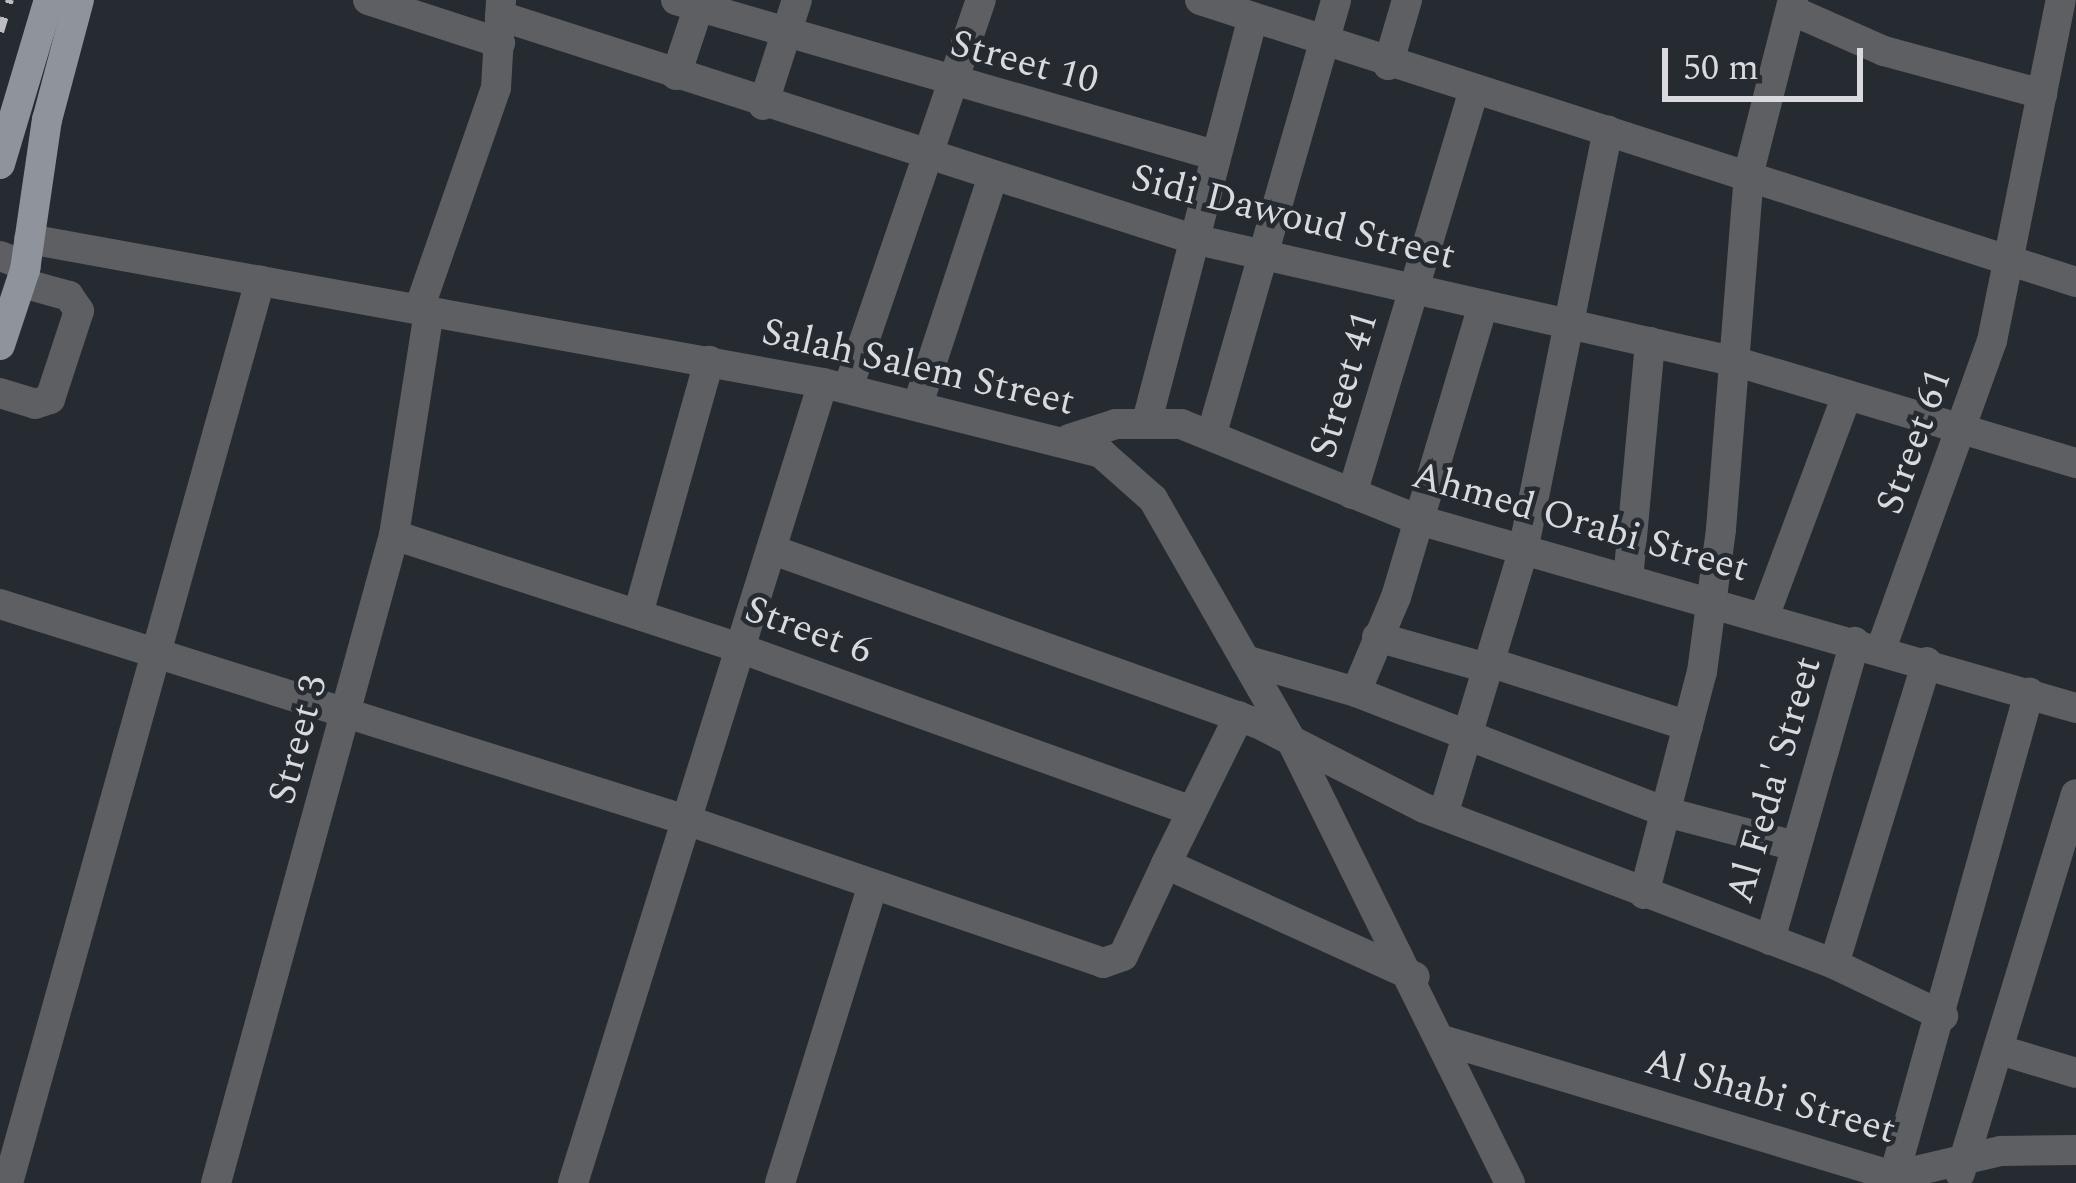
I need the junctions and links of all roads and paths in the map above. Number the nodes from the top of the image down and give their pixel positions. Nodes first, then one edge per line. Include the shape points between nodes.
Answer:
1 (49, 0) edge
2 (80, 0) edge
3 (368, 0) edge
4 (797, 0) edge
5 (981, 0) edge
6 (1203, 0) edge
7 (1336, 0) edge
8 (1407, 0) edge
9 (2061, 0) edge
10 (692, 2) edge
11 (1792, 5) edge
12 (1253, 19) junction
13 (500, 20) edge
14 (786, 34) junction
15 (1324, 44) junction
16 (1388, 65) junction
17 (676, 75) junction
18 (952, 86) junction
19 (1473, 92) junction
20 (2042, 94) junction
21 (763, 105) junction
22 (1608, 131) junction
23 (1214, 155) junction
24 (926, 159) junction
25 (0, 164) edge
26 (1748, 172) junction
27 (992, 179) junction
28 (1193, 239) junction
29 (1264, 256) junction
30 (2011, 258) junction
31 (16, 272) edge
32 (260, 281) junction
33 (2076, 283) edge
34 (1415, 289) junction
35 (1483, 305) junction
36 (424, 311) junction
37 (1569, 324) junction
38 (1650, 342) junction
39 (0, 345) edge
40 (709, 361) junction
41 (1737, 362) junction
42 (836, 386) junction
43 (0, 394) edge
44 (1847, 395) junction
45 (918, 404) junction
46 (1147, 421) junction
47 (1963, 429) junction
48 (1212, 433) junction
49 (1069, 439) junction
50 (2076, 463) edge
51 (1352, 494) junction
52 (1419, 520) junction
53 (394, 535) junction
54 (773, 550) junction
55 (1523, 550) junction
56 (1628, 580) junction
57 (1713, 603) junction
58 (0, 604) edge
59 (638, 614) junction
60 (1764, 616) junction
61 (1377, 637) junction
62 (1868, 645) junction
63 (742, 649) junction
64 (161, 655) junction
65 (1246, 660) junction
66 (1927, 662) junction
67 (1488, 665) junction
68 (1356, 692) junction
69 (2029, 693) junction
70 (2076, 708) edge
71 (347, 713) junction
72 (1239, 716) junction
73 (1688, 727) junction
74 (1466, 736) junction
75 (1291, 740) junction
76 (2076, 794) edge
77 (1192, 811) junction
78 (1666, 812) junction
79 (1443, 815) junction
80 (689, 821) junction
81 (1796, 846) junction
82 (1166, 864) junction
83 (873, 885) junction
84 (1644, 894) junction
85 (1770, 940) junction
86 (1834, 964) junction
87 (1415, 977) junction
88 (1943, 1016) junction
89 (1446, 1041) junction
90 (2000, 1050) junction
91 (2076, 1073) edge
92 (2076, 1150) edge
93 (1960, 1171) edge
94 (1855, 1175) edge
95 (1894, 1176) junction
96 (8, 1183) edge
97 (217, 1183) edge
98 (573, 1183) edge
99 (780, 1183) edge
100 (1510, 1183) edge

1 - 25 main road
2 - 31 main road
3 - 13 street, Sidi Dawoud Street
4 - 14 street
5 - 18 street
6 - 12 street
7 - 15 street
8 - 16 street
9 - 20 street, Street 61
10 - 14 street, Street 10
10 - 17 street
11 - 20 street via 1884,51
11 - 26 street
12 - 15 street
12 - 23 street
13 - 17 street, Sidi Dawoud Street
13 - 36 street, Street 3 via 488,115
14 - 18 street, Street 10
14 - 21 street
15 - 16 street
15 - 29 street
16 - 19 street
17 - 21 street, Sidi Dawoud Street
18 - 23 street, Street 10
18 - 24 street
19 - 22 street
19 - 34 street, Street 41
20 - 30 street, Street 61
21 - 24 street, Sidi Dawoud Street
22 - 26 street
22 - 37 street
23 - 28 street
24 - 27 street, Sidi Dawoud Street
24 - 42 street
26 - 30 street
26 - 41 street
27 - 28 street, Sidi Dawoud Street
27 - 45 street
28 - 29 street, Sidi Dawoud Street
28 - 46 street
29 - 34 street, Sidi Dawoud Street
29 - 48 street
30 - 33 street
30 - 47 street, Street 61
31 - 32 street, Salah Salem Street
31 - 39 main road
31 - 43 street via 68,296 80,311 50,399 35,404
32 - 36 street, Salah Salem Street
32 - 64 street
34 - 35 street, Sidi Dawoud Street
34 - 51 street, Street 41
35 - 37 street, Sidi Dawoud Street
35 - 52 street
36 - 40 street, Salah Salem Street
36 - 53 street, Street 3
37 - 38 street, Sidi Dawoud Street
37 - 55 street
38 - 41 street, Sidi Dawoud Street
38 - 56 street
40 - 42 street, Salah Salem Street
40 - 59 street
41 - 44 street, Sidi Dawoud Street
41 - 57 street
42 - 45 street, Salah Salem Street
42 - 54 street
44 - 47 street, Sidi Dawoud Street
44 - 60 street
45 - 49 street, Salah Salem Street
46 - 48 street, Ahmed Orabi Street
46 - 49 street, Ahmed Orabi Street
47 - 50 street, Sidi Dawoud Street
47 - 62 street, Street 61
48 - 51 street, Ahmed Orabi Street
49 - 65 street, Salah Salem Street via 1101,453 1153,499
51 - 52 street, Ahmed Orabi Street
52 - 55 street, Ahmed Orabi Street
52 - 61 street
53 - 59 street, Street 6
53 - 71 street, Street 3
54 - 63 street
54 - 72 street
55 - 56 street, Ahmed Orabi Street
55 - 67 street
56 - 57 street, Ahmed Orabi Street
57 - 60 street, Ahmed Orabi Street
57 - 73 street
58 - 64 street
59 - 63 street, Street 6
60 - 62 street, Ahmed Orabi Street
61 - 67 street
61 - 68 street
62 - 66 street, Ahmed Orabi Street
62 - 81 street, Al Feda' Street
63 - 77 street, Street 6
63 - 80 street
64 - 71 street
64 - 96 street
65 - 68 street
65 - 75 street, Salah Salem Street
66 - 69 street, Ahmed Orabi Street
66 - 86 street
67 - 73 street
67 - 74 street
68 - 74 street
69 - 70 street, Ahmed Orabi Street
69 - 88 street
71 - 80 street
71 - 97 street, Street 3
72 - 75 street
72 - 77 street
73 - 78 street
74 - 78 street
74 - 79 street
75 - 79 street
75 - 87 street, Salah Salem Street
76 - 90 street
77 - 82 street
78 - 81 street
78 - 84 street
79 - 84 street
80 - 83 street
80 - 98 street
81 - 85 street, Al Feda' Street
82 - 83 street via 1115,964
82 - 87 street
83 - 99 street
84 - 85 street
85 - 86 street
86 - 88 street
87 - 89 street, Salah Salem Street
88 - 95 street
89 - 94 street, Al Shabi Street
89 - 100 street, Salah Salem Street
90 - 91 street
90 - 93 street
92 - 93 street, Al Shabi Street
93 - 95 street, Al Shabi Street
94 - 95 street, Al Shabi Street

